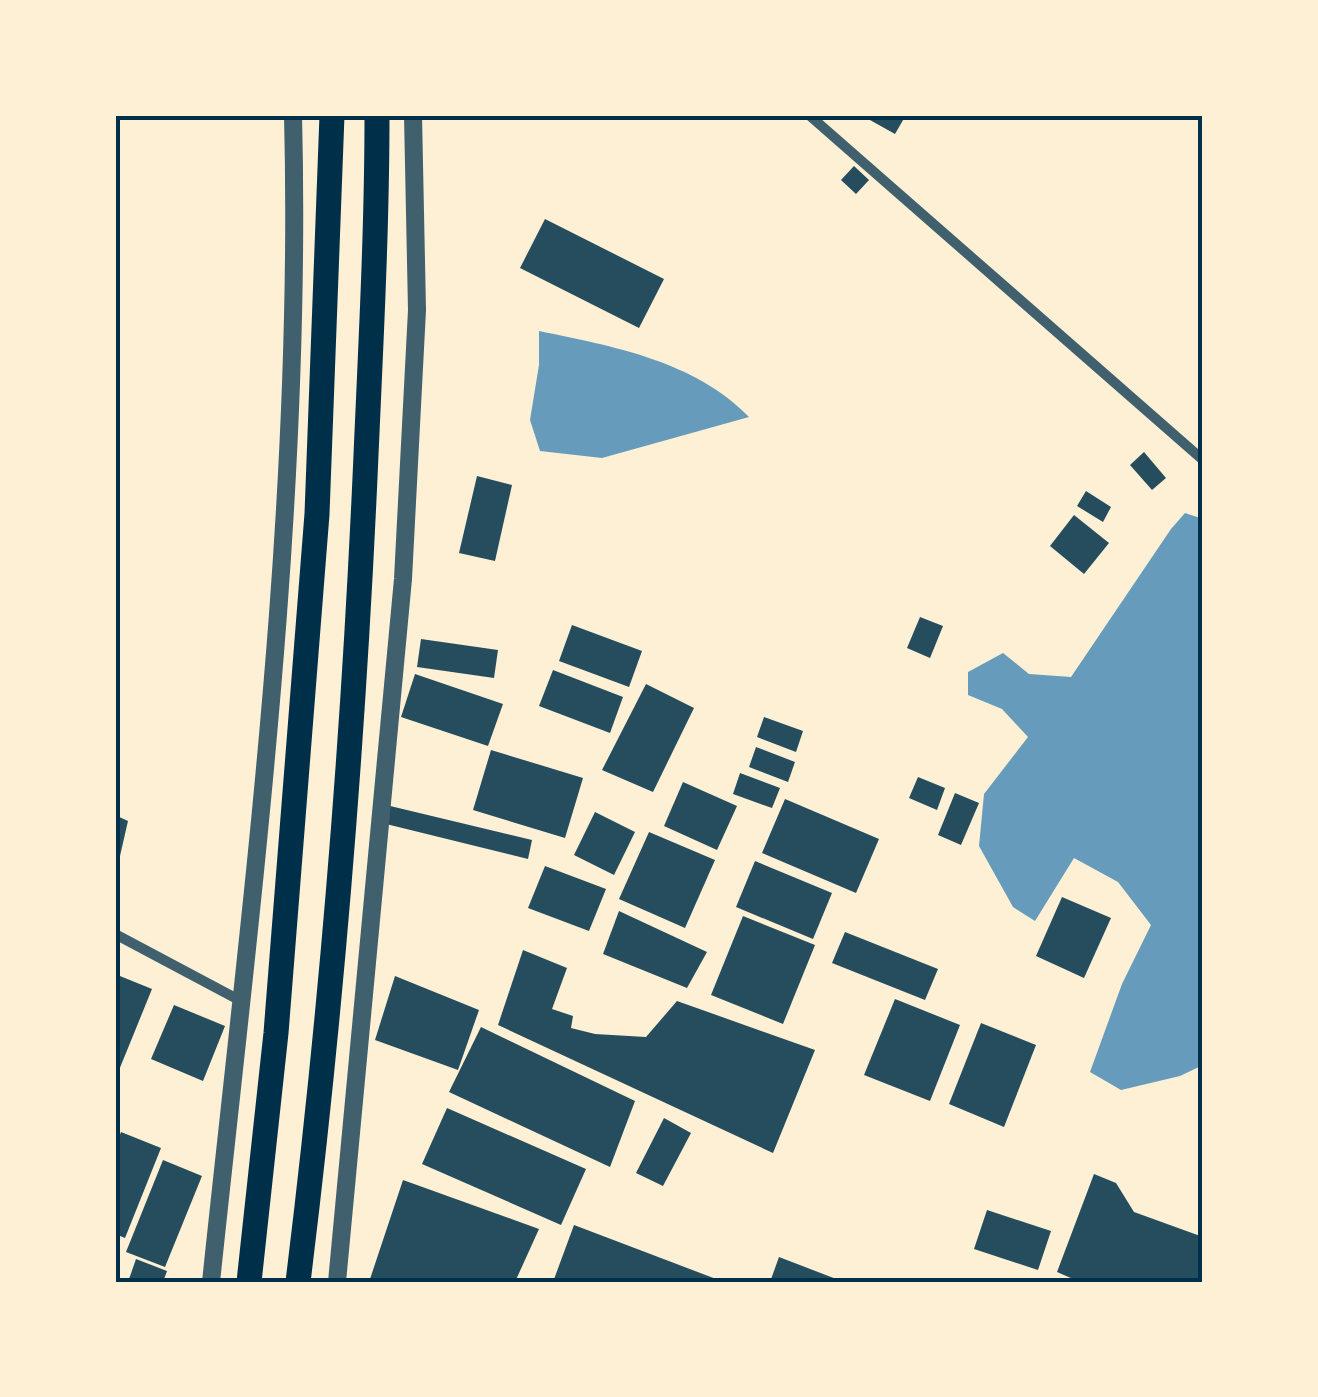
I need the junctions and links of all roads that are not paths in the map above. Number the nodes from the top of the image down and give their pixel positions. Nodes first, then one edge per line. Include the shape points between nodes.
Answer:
1 (293, 115) edge
2 (332, 115) edge
3 (377, 115) edge
4 (413, 115) edge
5 (809, 115) edge
6 (1203, 460) edge
7 (115, 934) edge
8 (241, 1000) junction
9 (211, 1282) edge
10 (249, 1282) edge
11 (298, 1282) edge
12 (336, 1282) edge

1 - 8 street via 287,513
2 - 10 main road via 317,514
3 - 11 main road via 356,688 326,1058
4 - 12 street via 417,310 403,578
5 - 6 street
7 - 8 street
8 - 9 street

